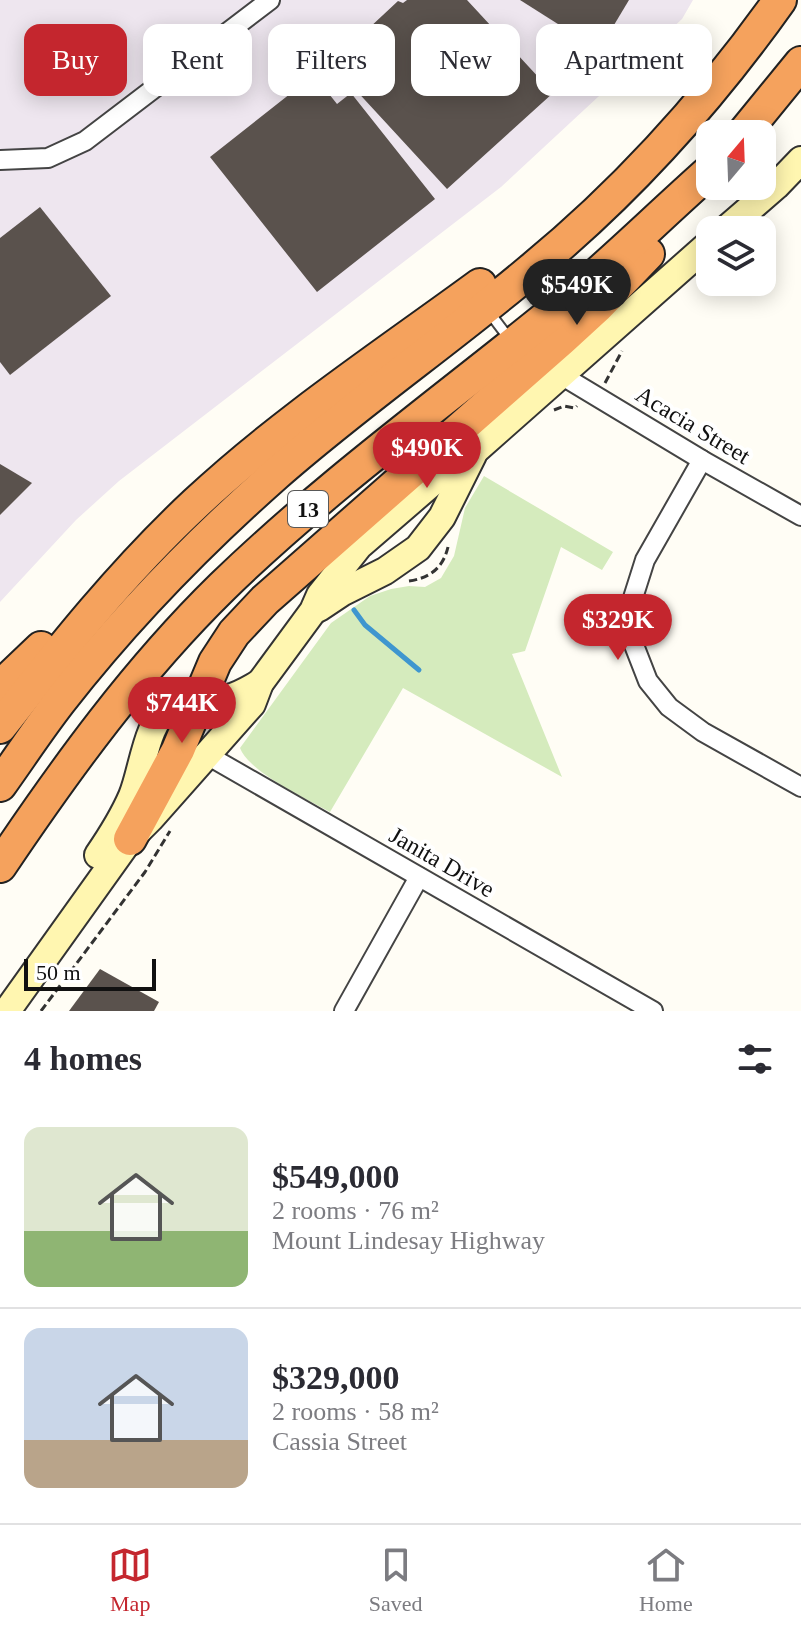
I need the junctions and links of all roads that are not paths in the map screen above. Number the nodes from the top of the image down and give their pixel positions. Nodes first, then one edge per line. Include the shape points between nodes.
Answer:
1 (270, 0) edge
2 (780, 0) edge
3 (801, 63) edge
4 (754, 120) edge
5 (0, 160) edge
6 (801, 160) edge
7 (696, 187) edge
8 (696, 200) edge
9 (741, 216) edge
10 (696, 255) edge
11 (532, 270) junction
12 (485, 307) junction
13 (513, 344) junction
14 (561, 375) junction
15 (477, 449) junction
16 (702, 460) junction
17 (801, 516) edge
18 (391, 518) junction
19 (431, 532) junction
20 (127, 572) junction
21 (313, 611) junction
22 (260, 683) junction
23 (0, 687) edge
24 (200, 700) junction
25 (0, 727) edge
26 (207, 755) junction
27 (0, 785) edge
28 (801, 787) edge
29 (130, 839) junction
30 (0, 866) edge
31 (419, 877) junction
32 (0, 991) edge
33 (642, 1008) edge
34 (7, 1011) edge
35 (344, 1011) edge

1 - 5 street via 85,141 48,158
2 - 11 highway, 13 via 665,142
3 - 4 highway
6 - 9 street
7 - 13 highway, 13
8 - 24 highway via 598,306 247,619 220,654
10 - 14 street
11 - 12 highway, 13
11 - 20 highway via 484,282 317,403 197,502
12 - 13 lane
12 - 27 highway, 13 via 278,473 164,580 60,701
13 - 30 highway, 13 via 317,500 220,589 135,681
14 - 15 street
14 - 16 street, Acacia Street
15 - 18 street
15 - 19 street
16 - 17 street, Acacia Street
16 - 28 street via 645,560 632,601 632,640 648,681 669,707
18 - 19 street via 411,519
18 - 21 street via 359,546
19 - 21 street via 408,557
20 - 23 highway via 94,595
20 - 25 highway
21 - 22 street
22 - 24 street via 240,695
22 - 26 street via 252,704
24 - 29 highway
24 - 32 street via 169,707 155,723 124,815
26 - 29 street
26 - 31 street, Janita Drive
29 - 34 street
31 - 33 street, Janita Drive
31 - 35 street

